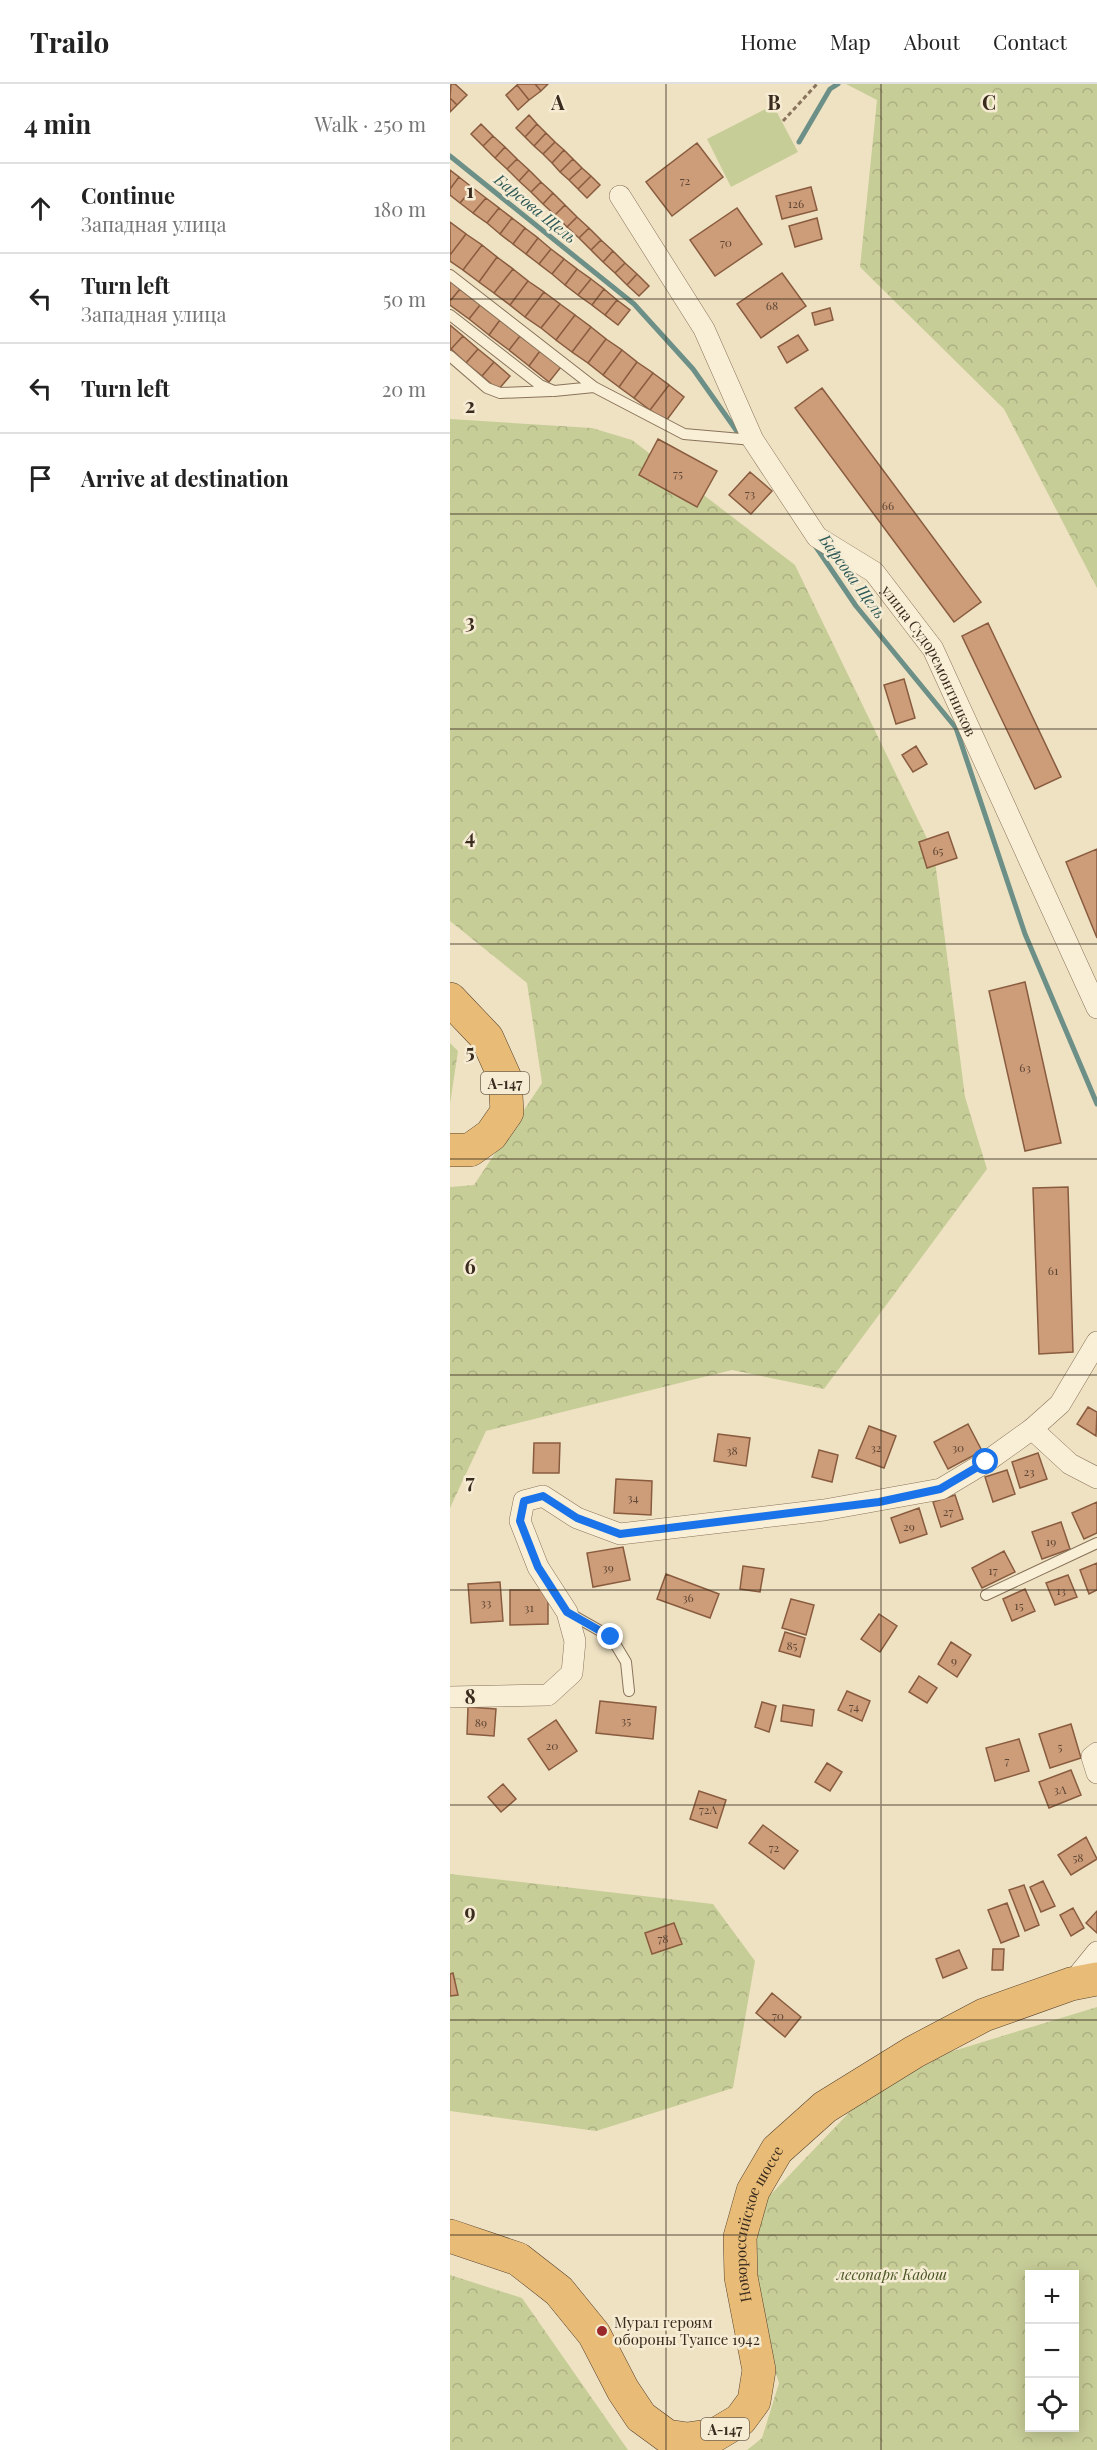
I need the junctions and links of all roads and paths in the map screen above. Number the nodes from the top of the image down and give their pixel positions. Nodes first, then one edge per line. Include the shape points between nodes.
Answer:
1 (817, 84) edge
2 (783, 121) dead end
3 (620, 196) dead end
4 (450, 275) edge
5 (450, 315) edge
6 (450, 356) edge
7 (594, 387) junction
8 (554, 391) junction
9 (753, 440) junction
10 (450, 999) edge
11 (1097, 1008) edge
12 (450, 1150) edge
13 (1097, 1342) edge
14 (1032, 1429) junction
15 (1097, 1478) edge
16 (1097, 1543) edge
17 (986, 1595) dead end
18 (567, 1612) junction
19 (629, 1691) dead end
20 (450, 1697) edge
21 (1097, 1753) edge
22 (1097, 1773) edge
23 (1097, 1952) edge
24 (1084, 1982) edge
25 (450, 2236) edge

1 - 2 path
3 - 9 street, улица Судоремонтников via 704,329
4 - 7 lane
5 - 8 lane via 540,385
6 - 8 lane via 488,388 500,393
7 - 8 lane
7 - 9 lane via 684,434
9 - 11 street, улица Судоремонтников via 817,537 874,572 933,649
10 - 12 highway, А-147 via 487,1038 505,1078 507,1112 491,1135 470,1150
13 - 14 street via 1060,1404
14 - 15 street via 1070,1464
14 - 18 street via 940,1489 824,1510 620,1534 577,1518 543,1496 524,1501 520,1521 538,1567
16 - 17 lane
18 - 19 lane via 611,1637 626,1662
18 - 20 street via 575,1641 573,1673 548,1695
21 - 22 street via 1092,1757
23 - 24 street
24 - 25 highway, Новороссийское шоссе / А-147 via 984,2015 914,2052 825,2107 777,2150 753,2191 740,2237 741,2277 759,2370 754,2401 740,2420 715,2435 687,2439 667,2436 642,2418 594,2334 559,2291 518,2259

